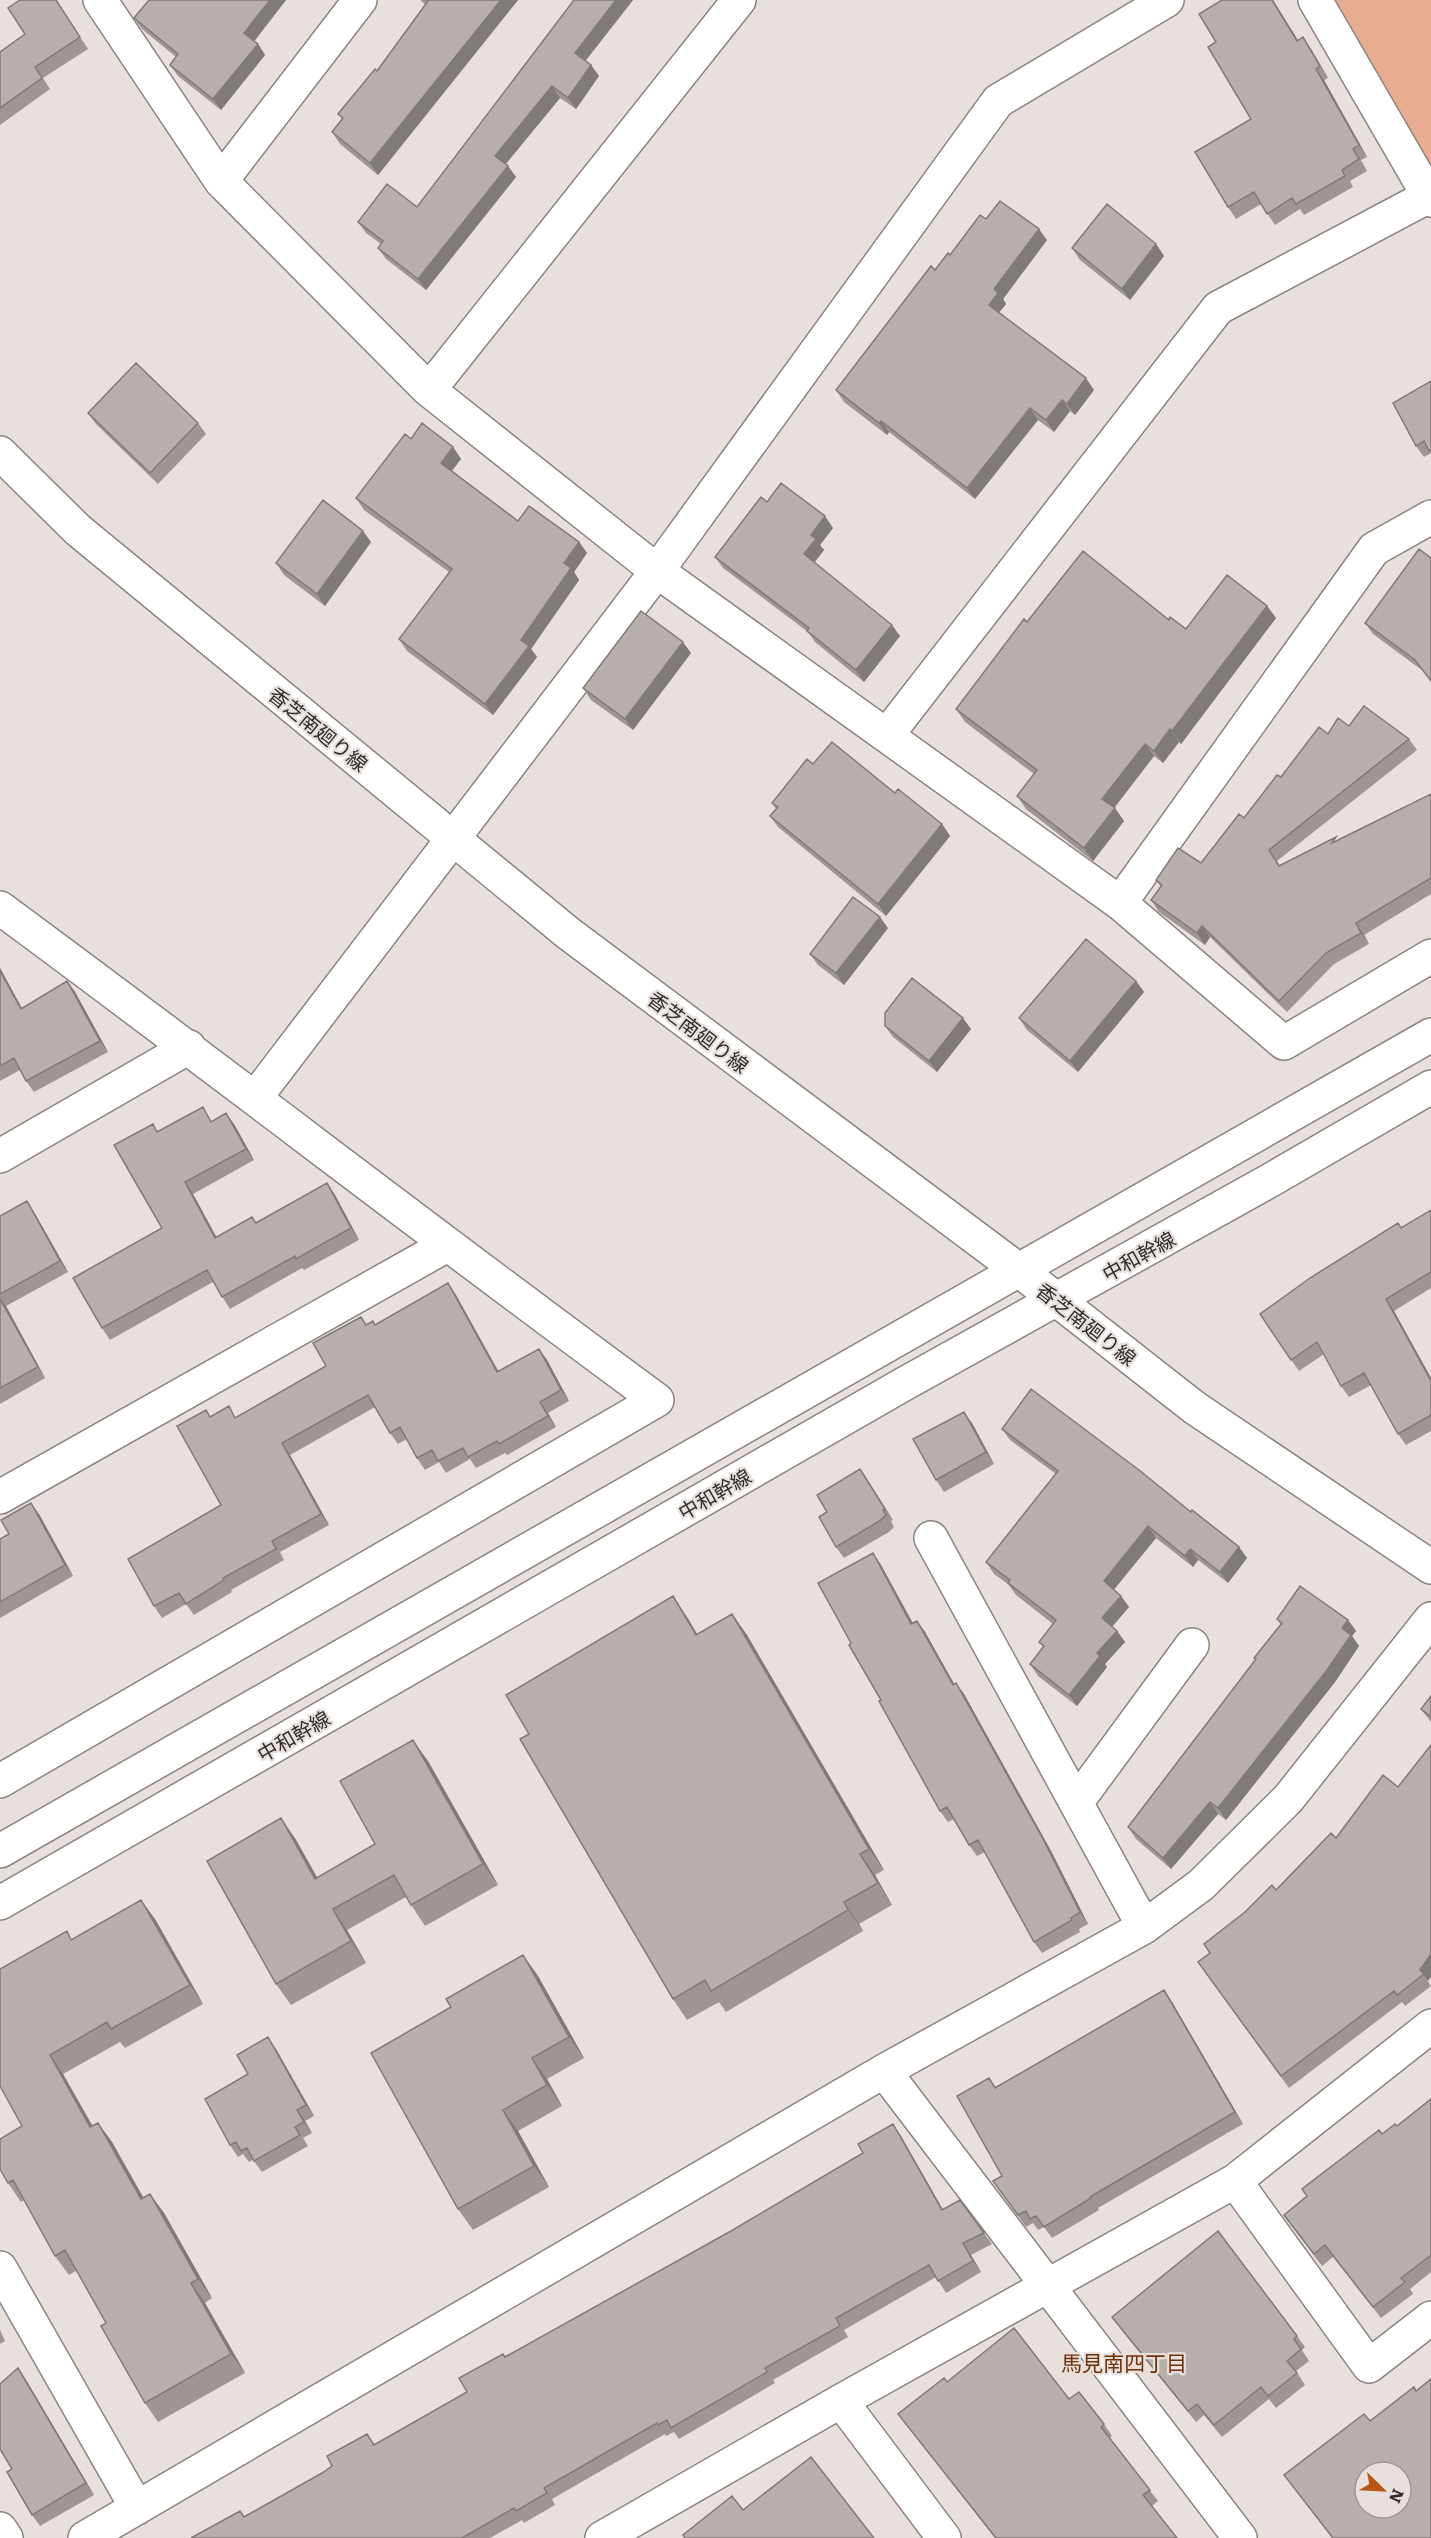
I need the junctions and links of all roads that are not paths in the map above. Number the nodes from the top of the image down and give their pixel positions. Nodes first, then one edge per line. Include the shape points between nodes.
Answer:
1 (100, 0) edge
2 (360, 0) edge
3 (739, 0) edge
4 (1167, 0) edge
5 (1315, 0) edge
6 (221, 181) junction
7 (1430, 198) edge
8 (429, 390) junction
9 (0, 453) edge
10 (1431, 517) edge
11 (657, 571) junction
12 (887, 735) junction
13 (453, 839) junction
14 (1120, 903) junction
15 (0, 908) edge
16 (1431, 956) edge
17 (1431, 1035) edge
18 (189, 1047) junction
19 (1431, 1087) edge
20 (255, 1098) junction
21 (0, 1156) edge
22 (447, 1245) junction
23 (1020, 1271) junction
24 (1058, 1300) junction
25 (0, 1497) edge
26 (931, 1538) dead end
27 (1431, 1567) edge
28 (1431, 1619) edge
29 (1192, 1645) dead end
30 (0, 1781) edge
31 (1076, 1803) junction
32 (0, 1851) edge
33 (0, 1903) edge
34 (1144, 1927) junction
35 (1431, 2026) edge
36 (884, 2071) junction
37 (1235, 2181) junction
38 (0, 2268) edge
39 (1048, 2286) junction
40 (1431, 2318) edge
41 (841, 2401) junction
42 (137, 2508) junction
43 (0, 2529) edge
44 (639, 2530) edge
45 (6, 2538) edge
46 (85, 2538) edge
47 (602, 2538) edge
48 (945, 2538) edge
49 (1240, 2538) edge

1 - 6 street
2 - 6 street
3 - 8 street
4 - 11 street via 998,101
5 - 7 street
6 - 8 street
7 - 12 street via 1218,308
8 - 11 street
9 - 13 street, 香芝南廻り線 via 78,530
10 - 14 street via 1374,549
11 - 12 street
11 - 13 street
12 - 14 street
13 - 20 street
13 - 23 street, 香芝南廻り線 via 568,933
14 - 16 street via 1284,1043
15 - 18 street
17 - 23 street
18 - 20 street
18 - 21 street
19 - 24 street, 中和幹線
20 - 22 street
22 - 25 street
22 - 30 street via 657,1400
23 - 24 street, 香芝南廻り線
23 - 32 street
24 - 27 street, 香芝南廻り線 via 1195,1408
24 - 33 street, 中和幹線 via 893,1390
26 - 31 street
28 - 34 street via 1288,1798 1201,1885
29 - 31 street
31 - 34 street
34 - 36 street
35 - 37 street
36 - 39 street
36 - 42 street
37 - 39 street
37 - 40 street via 1369,2366
38 - 42 street
39 - 41 street
39 - 49 street
41 - 44 street
41 - 48 street
42 - 46 street
43 - 45 street
44 - 47 street

